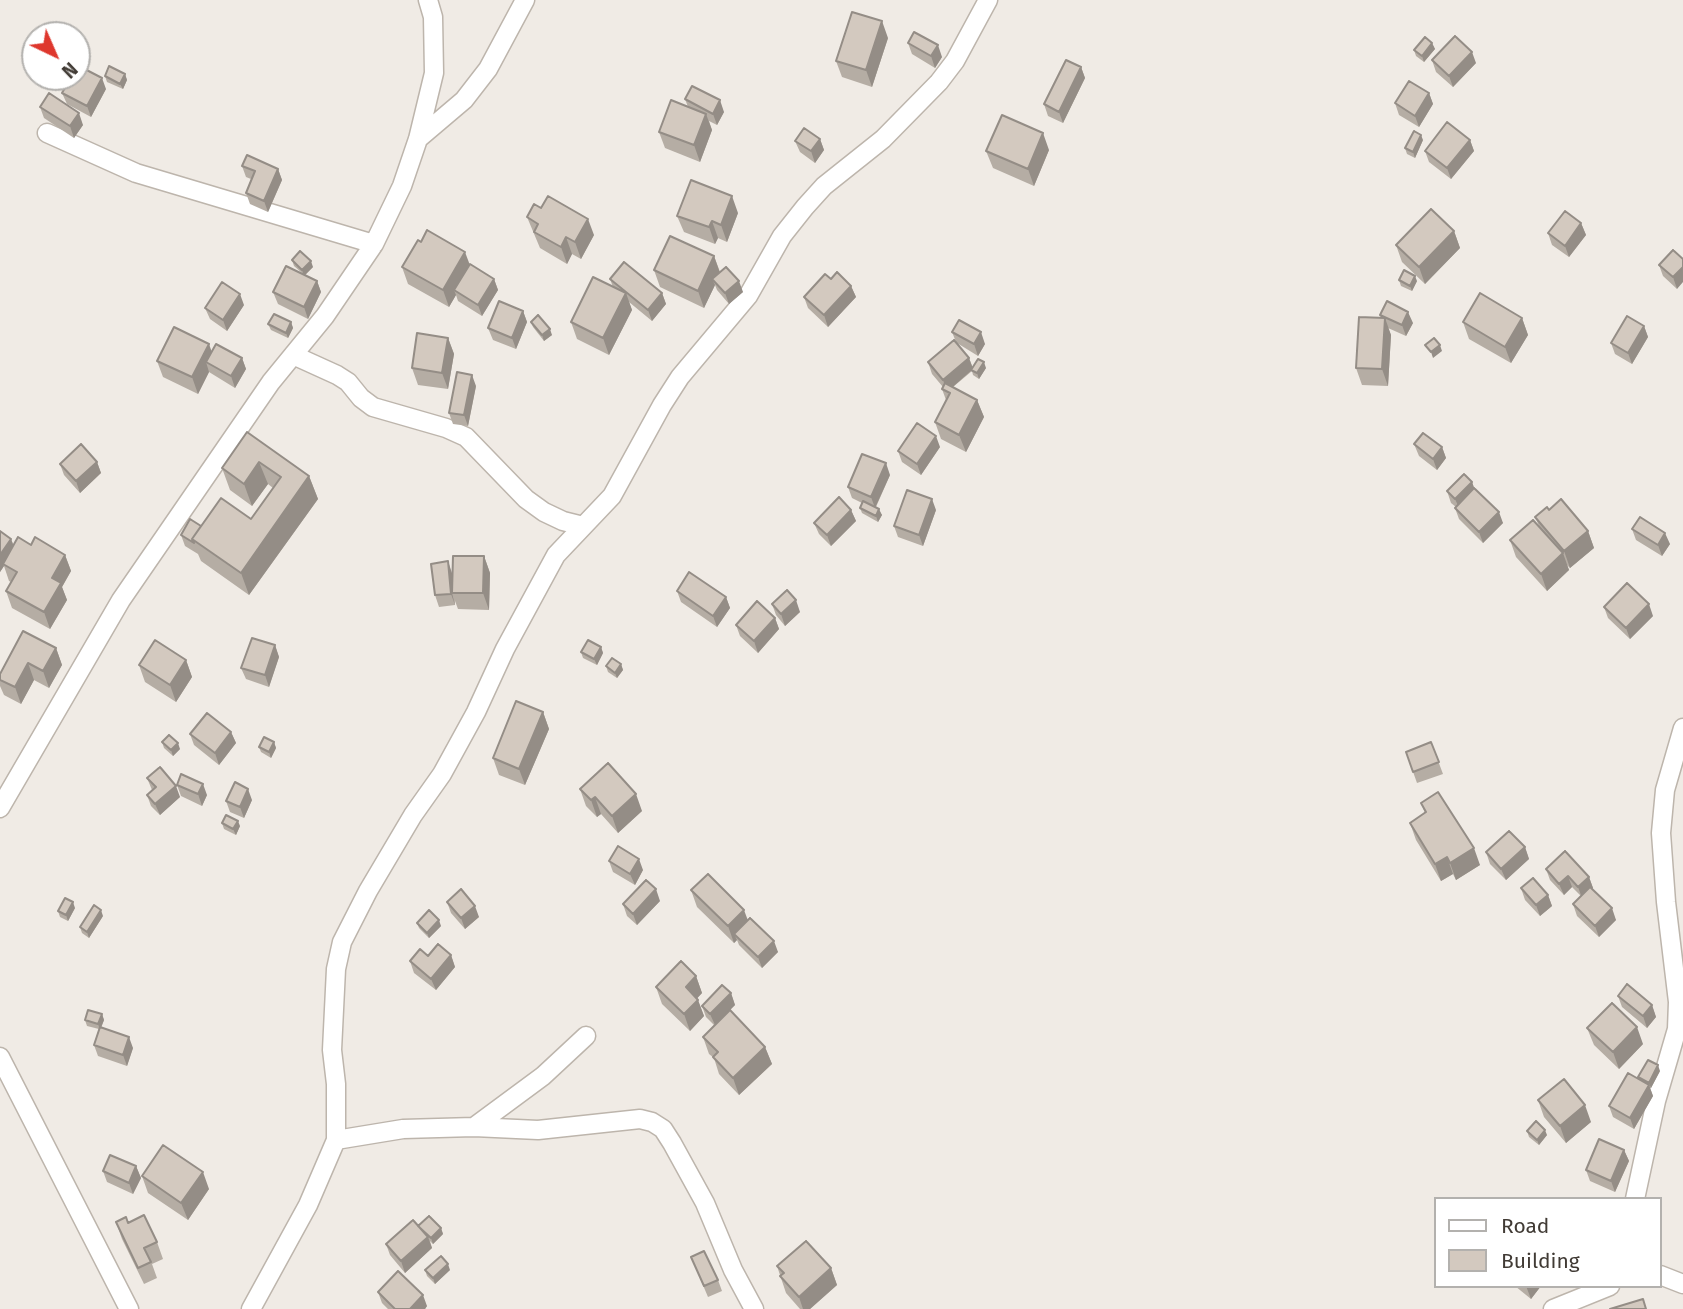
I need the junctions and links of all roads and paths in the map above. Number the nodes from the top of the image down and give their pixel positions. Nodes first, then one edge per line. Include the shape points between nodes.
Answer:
1 (428, 0) edge
2 (525, 0) edge
3 (988, 0) edge
4 (47, 133) dead end
5 (418, 139) junction
6 (374, 244) junction
7 (293, 355) junction
8 (583, 526) junction
9 (1683, 728) edge
10 (0, 808) edge
11 (586, 1036) dead end
12 (0, 1057) edge
13 (474, 1127) junction
14 (336, 1140) junction
15 (1635, 1197) edge
16 (1662, 1276) edge
17 (1683, 1284) edge
18 (1604, 1288) edge
19 (129, 1309) edge
20 (251, 1309) edge
21 (754, 1309) edge
22 (1553, 1309) edge

1 - 5 street via 433,17 434,73
2 - 5 street via 488,69 464,100
3 - 8 street via 939,82 883,139 824,186 782,236 748,296 674,386 612,496
4 - 6 street via 136,173
5 - 6 street
6 - 7 street
7 - 8 street via 348,382 373,407 466,437 526,499 563,521
7 - 10 street via 121,600
8 - 14 street via 556,555 442,774 413,815 342,942 332,1049
9 - 15 street via 1665,790 1661,834 1677,1029
11 - 13 street via 543,1076
12 - 19 street
13 - 14 street via 403,1129
13 - 21 street via 538,1130 640,1119 663,1129 705,1203
14 - 20 street via 309,1205
16 - 17 street
18 - 22 street

